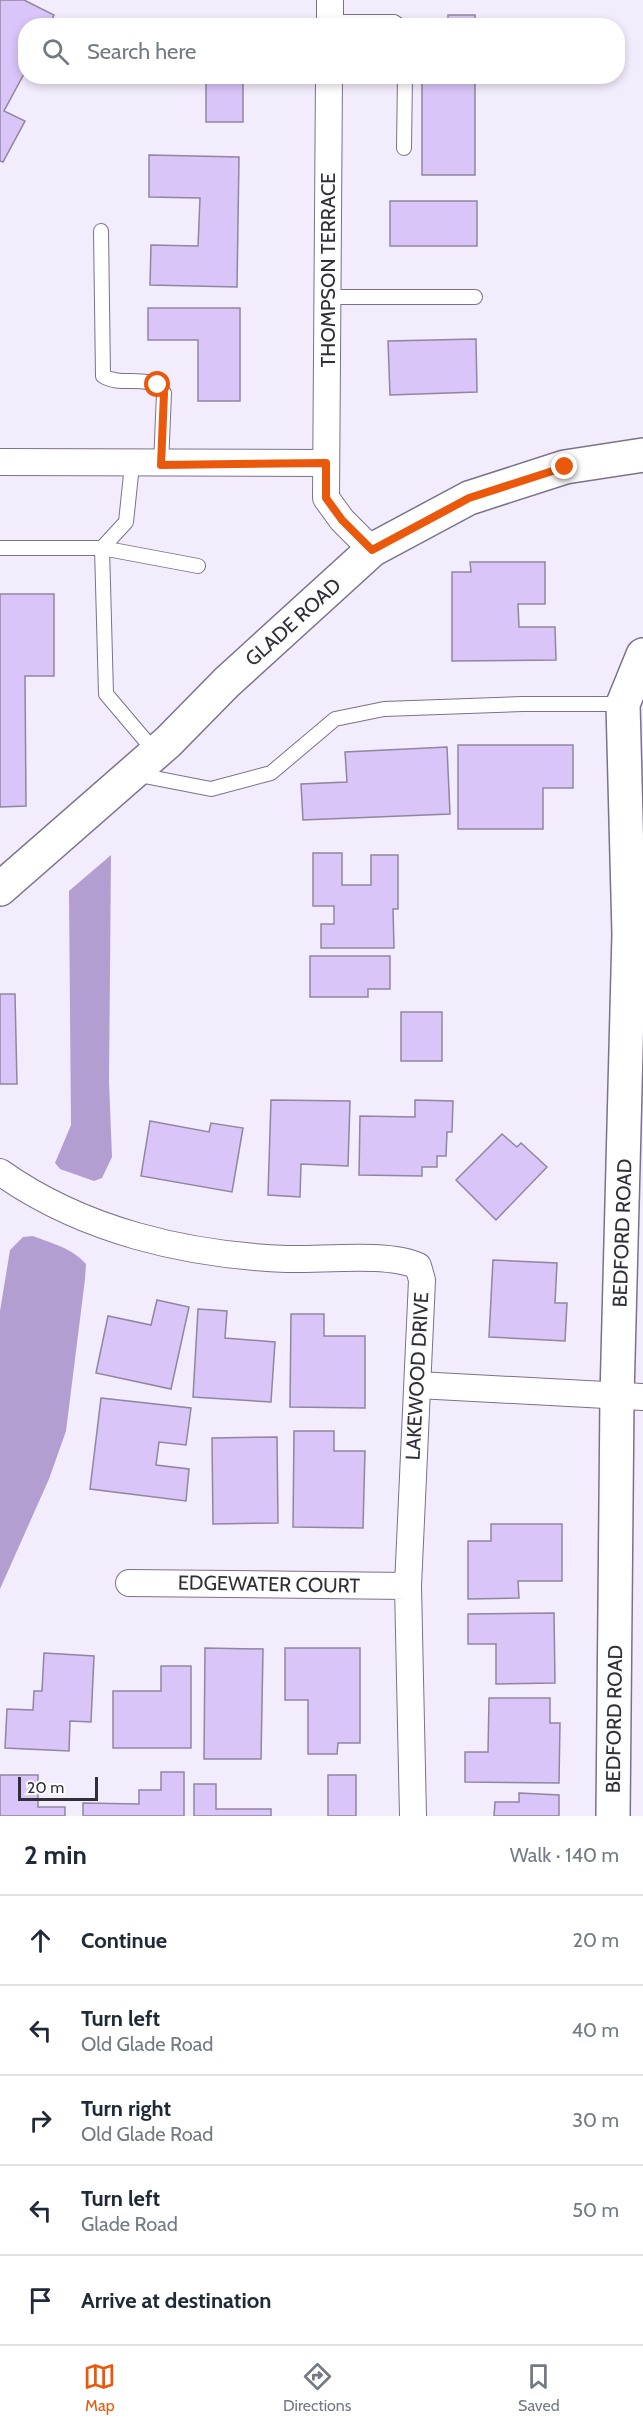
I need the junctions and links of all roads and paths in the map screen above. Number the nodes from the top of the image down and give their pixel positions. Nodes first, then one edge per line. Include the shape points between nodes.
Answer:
1 (330, 16) edge
2 (351, 18) edge
3 (329, 84) edge
4 (405, 84) edge
5 (404, 148) dead end
6 (101, 231) dead end
7 (328, 297) junction
8 (475, 297) dead end
9 (643, 455) edge
10 (0, 462) edge
11 (326, 463) junction
12 (132, 465) junction
13 (161, 465) junction
14 (0, 548) edge
15 (102, 548) junction
16 (372, 550) junction
17 (198, 566) dead end
18 (643, 655) edge
19 (623, 704) junction
20 (144, 764) junction
21 (0, 889) edge
22 (636, 934) edge
23 (0, 1172) edge
24 (418, 1385) junction
25 (630, 1397) edge
26 (129, 1583) dead end
27 (408, 1586) junction
28 (413, 1816) edge
29 (613, 1816) edge

1 - 2 lane
3 - 7 street, THOMPSON TERRACE
4 - 5 lane
6 - 13 lane via 103,376 111,381 149,381 164,393
7 - 8 lane
7 - 11 street, THOMPSON TERRACE
9 - 16 street, GLADE ROAD via 565,467 469,498
10 - 12 street
11 - 13 street
11 - 16 street, THOMPSON TERRACE via 326,498
12 - 13 street
12 - 15 lane via 126,522
14 - 15 lane
15 - 17 lane
15 - 20 lane via 106,694
16 - 20 street, GLADE ROAD
18 - 19 street, BEDFORD ROAD
19 - 20 lane via 384,709 335,719 271,773 212,789
19 - 22 street, BEDFORD ROAD
20 - 21 street, GLADE ROAD
22 - 25 street, BEDFORD ROAD
23 - 24 street, LAKEWOOD DRIVE via 26,1190 93,1222 168,1245 286,1259 396,1260 418,1266 422,1280
24 - 25 street
24 - 27 street, LAKEWOOD DRIVE
25 - 29 street, BEDFORD ROAD
26 - 27 street, EDGEWATER COURT
27 - 28 street, LAKEWOOD DRIVE

